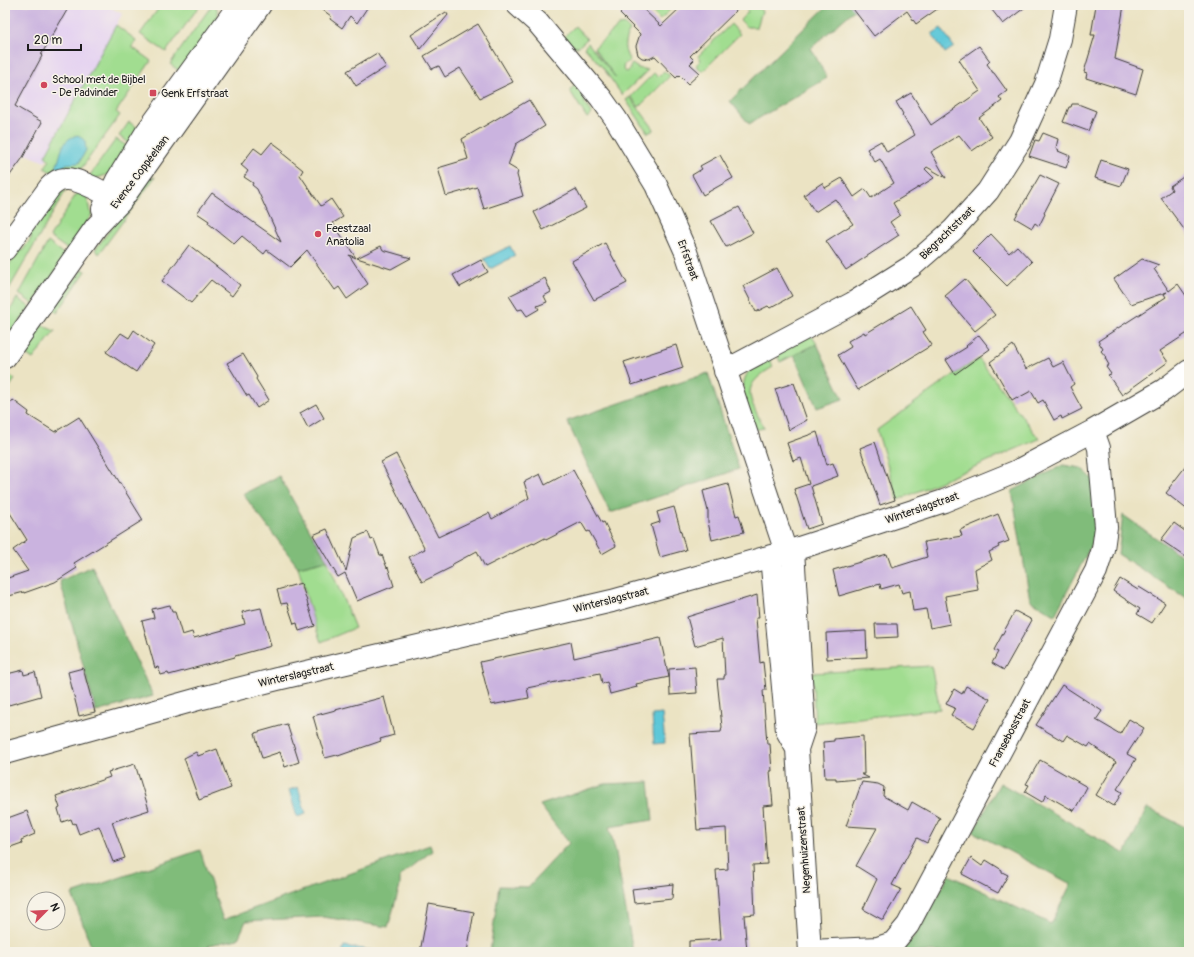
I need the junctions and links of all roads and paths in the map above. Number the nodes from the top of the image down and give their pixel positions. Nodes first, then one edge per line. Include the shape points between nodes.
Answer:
1 (239, 5) edge
2 (260, 5) edge
3 (518, 5) edge
4 (1066, 5) edge
5 (115, 199) junction
6 (5, 249) edge
7 (5, 357) edge
8 (725, 371) junction
9 (1189, 372) edge
10 (1093, 431) junction
11 (783, 553) junction
12 (5, 753) edge
13 (810, 951) edge

1 - 5 street via 146,133 117,180
2 - 5 street, Evence Coppéelaan
3 - 8 street, Erfstraat via 538,23 601,98 656,184 686,252
4 - 8 street, Biegrachtstraat via 1060,39 1046,84 1020,141 988,191 953,230 912,266 853,303
5 - 6 street via 68,178 58,180 50,187
5 - 7 street, Evence Coppéelaan
8 - 11 street, Erfstraat
9 - 10 street, Winterslagstraat via 1164,390
10 - 11 street, Winterslagstraat via 1015,472 944,501
10 - 13 street, Fransebosstraat via 1099,448 1106,527 1096,571 908,925 893,943 878,948
11 - 12 street, Winterslagstraat via 612,601 240,688
11 - 13 street, Negenhuizenstraat via 787,730 797,749

